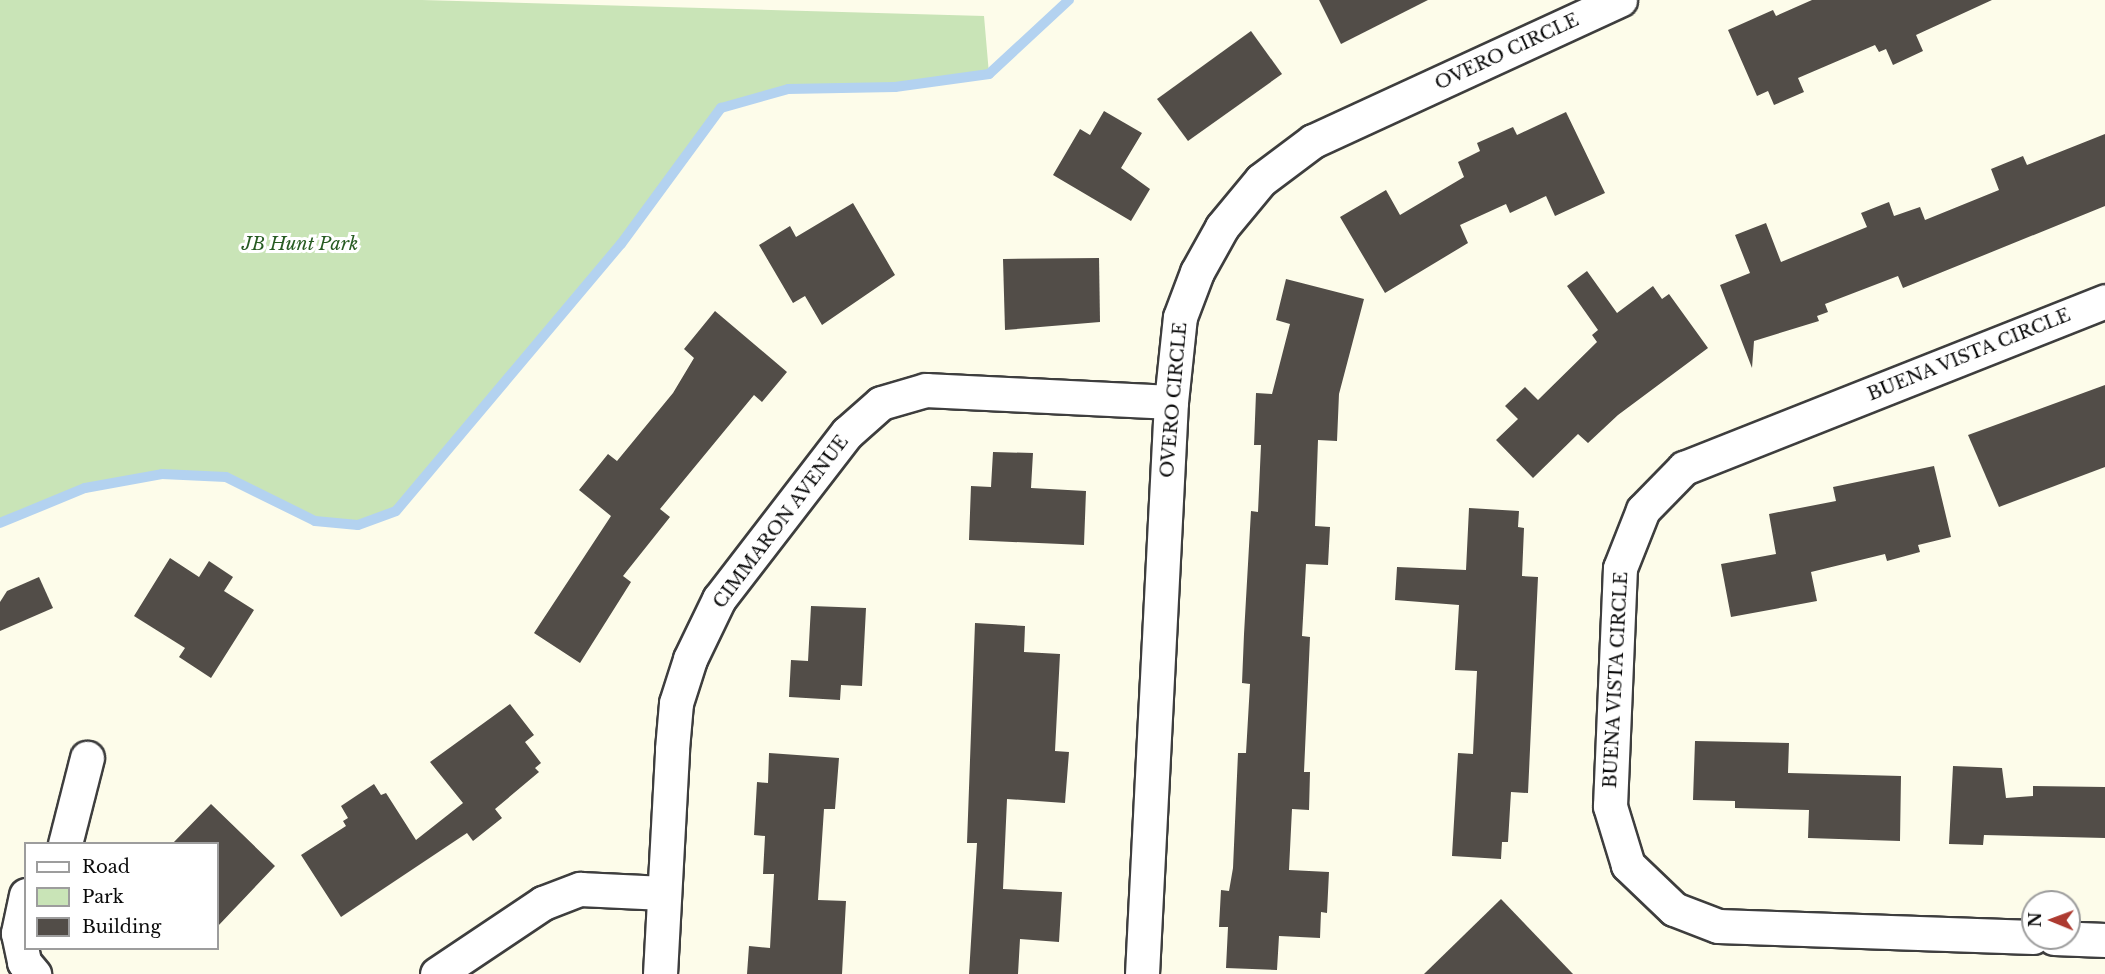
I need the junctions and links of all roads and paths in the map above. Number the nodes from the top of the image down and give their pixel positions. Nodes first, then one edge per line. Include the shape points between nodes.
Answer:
1 (1620, 0) edge
2 (2105, 301) edge
3 (1171, 402) junction
4 (87, 758) dead end
5 (65, 842) edge
6 (664, 893) junction
7 (24, 904) edge
8 (2021, 937) edge
9 (2081, 939) edge
10 (2105, 940) edge
11 (34, 974) edge
12 (437, 974) edge
13 (660, 974) edge
14 (1142, 974) edge

1 - 3 street, OVERO CIRCLE via 1313,141 1261,180 1222,227 1197,272 1180,317
2 - 8 street, BUENA VISTA CIRCLE via 1684,468 1643,510 1620,568 1610,806 1628,865 1674,909 1718,926
3 - 6 street, CIMMARON AVENUE via 926,390 881,403 847,433 719,599 690,659 676,703
3 - 14 street, OVERO CIRCLE
4 - 5 street
6 - 12 street via 580,889 543,903
6 - 13 street, CIMMARON AVENUE
7 - 11 street via 18,933 24,962
9 - 10 street

